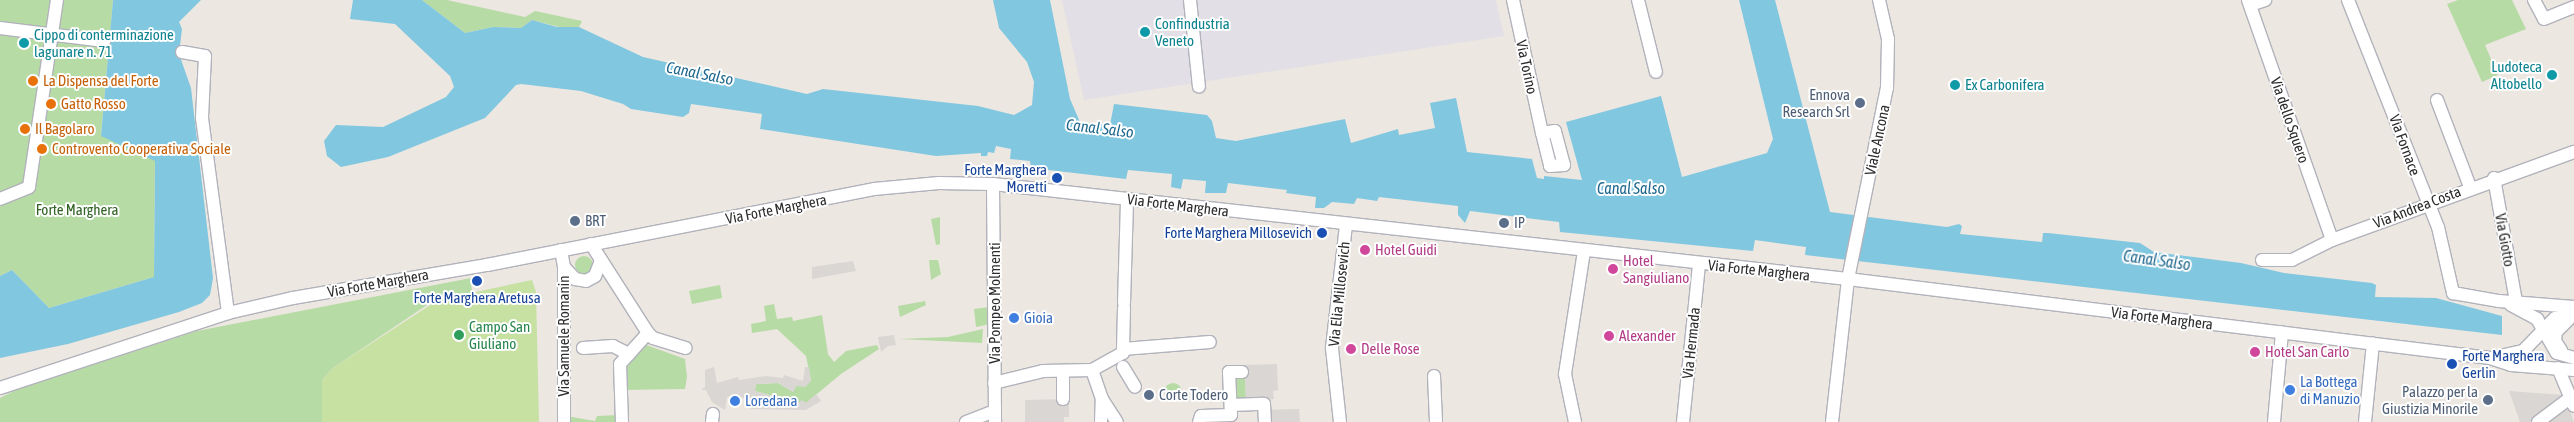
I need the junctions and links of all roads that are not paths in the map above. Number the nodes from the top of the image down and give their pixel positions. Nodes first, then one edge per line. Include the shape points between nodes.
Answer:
1 (57, 0) edge
2 (1190, 0) edge
3 (1513, 0) edge
4 (1638, 0) edge
5 (1879, 0) edge
6 (2265, 0) edge
7 (2348, 0) edge
8 (2534, 0) edge
9 (2249, 3) edge
10 (2574, 7) edge
11 (0, 28) edge
12 (54, 34) junction
13 (104, 40) dead end
14 (182, 52) dead end
15 (1656, 72) dead end
16 (1199, 87) dead end
17 (2437, 100) dead end
18 (1542, 133) dead end
19 (2574, 152) edge
20 (2494, 178) junction
21 (994, 184) junction
22 (2470, 187) junction
23 (0, 199) edge
24 (1127, 199) junction
25 (2426, 204) junction
26 (1346, 225) junction
27 (2330, 236) junction
28 (591, 244) junction
29 (561, 250) junction
30 (1584, 251) junction
31 (601, 260) junction
32 (2262, 260) dead end
33 (1699, 264) junction
34 (564, 267) junction
35 (1849, 273) junction
36 (2519, 305) junction
37 (2574, 308) edge
38 (228, 313) junction
39 (2574, 314) edge
40 (2574, 318) edge
41 (2282, 332) junction
42 (2543, 332) junction
43 (648, 333) junction
44 (1210, 342) dead end
45 (2534, 342) junction
46 (2373, 343) junction
47 (583, 348) dead end
48 (685, 348) dead end
49 (1123, 349) junction
50 (629, 354) junction
51 (2574, 354) edge
52 (2490, 358) junction
53 (2574, 358) edge
54 (1123, 368) dead end
55 (2558, 368) junction
56 (1092, 370) junction
57 (2574, 370) edge
58 (1063, 371) junction
59 (1236, 372) dead end
60 (1434, 376) dead end
61 (994, 383) junction
62 (1135, 387) dead end
63 (0, 388) edge
64 (1063, 399) dead end
65 (1102, 399) junction
66 (2572, 402) edge
67 (1262, 409) edge
68 (1231, 410) junction
69 (995, 417) edge
70 (564, 422) edge
71 (622, 422) edge
72 (966, 422) edge
73 (1101, 422) edge
74 (1106, 422) edge
75 (1117, 422) edge
76 (1199, 422) edge
77 (1340, 422) edge
78 (1436, 422) edge
79 (1575, 422) edge
80 (1683, 422) edge
81 (1832, 422) edge
82 (2274, 422) edge
83 (2365, 422) edge
84 (2538, 422) edge

1 - 12 street
2 - 16 street
3 - 18 street, Via Torino
4 - 15 street
5 - 35 street, Viale Ancona via 1888,39 1888,88
6 - 9 street
7 - 25 street, Via Fornace
8 - 10 street via 2544,19
9 - 27 street, Via dello Squero
11 - 12 street
12 - 13 street
12 - 23 street via 29,187
14 - 38 street via 205,56 202,118
17 - 22 street
19 - 20 street, Via Andrea Costa
20 - 22 street, Via Andrea Costa
20 - 36 street, Via Giotto
21 - 24 street, Via Forte Marghera
21 - 28 street, Via Forte Marghera via 939,183 874,189
21 - 61 street, Via Pompeo Molmenti
22 - 25 street, Via Andrea Costa
24 - 26 street, Via Forte Marghera
24 - 49 street
25 - 27 street, Via Andrea Costa
25 - 36 street, Via Fornace via 2444,247 2453,293
26 - 30 street, Via Forte Marghera
26 - 77 street, Via Elia Millosevich via 1332,348
27 - 32 street, Via Andrea Costa via 2292,260
28 - 29 street, Via Forte Marghera
28 - 31 street
29 - 34 street, Via Samuele Romanin
29 - 38 street, Via Forte Marghera via 293,298
30 - 33 street, Via Forte Marghera
30 - 79 street via 1565,374
31 - 34 street via 595,276 586,280 575,279
31 - 43 street
33 - 35 street, Via Forte Marghera
33 - 80 street, Via Hermada
34 - 70 street, Via Samuele Romanin
35 - 41 street, Via Forte Marghera
35 - 81 street, Viale Ancona
36 - 37 street
36 - 42 street via 2536,320
36 - 45 street, Via Giotto via 2533,322
38 - 63 street, Via Forte Marghera
39 - 42 street via 2555,318
40 - 51 street via 2561,324 2555,337 2562,350
41 - 46 street, Via Forte Marghera
41 - 82 street
42 - 45 street
42 - 53 street via 2557,352
43 - 48 street via 653,338
43 - 50 street
44 - 49 street
45 - 52 street via 2516,354
46 - 52 street, Via Forte Marghera
46 - 83 street
47 - 50 street via 613,346
49 - 56 street via 1116,358
50 - 71 street via 620,364
52 - 55 street, Via Forte Marghera via 2512,365
54 - 62 street
55 - 57 street, Via Forte Marghera
55 - 66 street
56 - 58 street
56 - 65 street
58 - 61 street via 1034,373
58 - 64 street
59 - 68 street
60 - 78 street
61 - 69 street, Via Pompeo Molmenti
65 - 73 street
65 - 75 street
66 - 84 street
67 - 68 street
68 - 76 street via 1201,416
69 - 72 street
74 - 75 street

